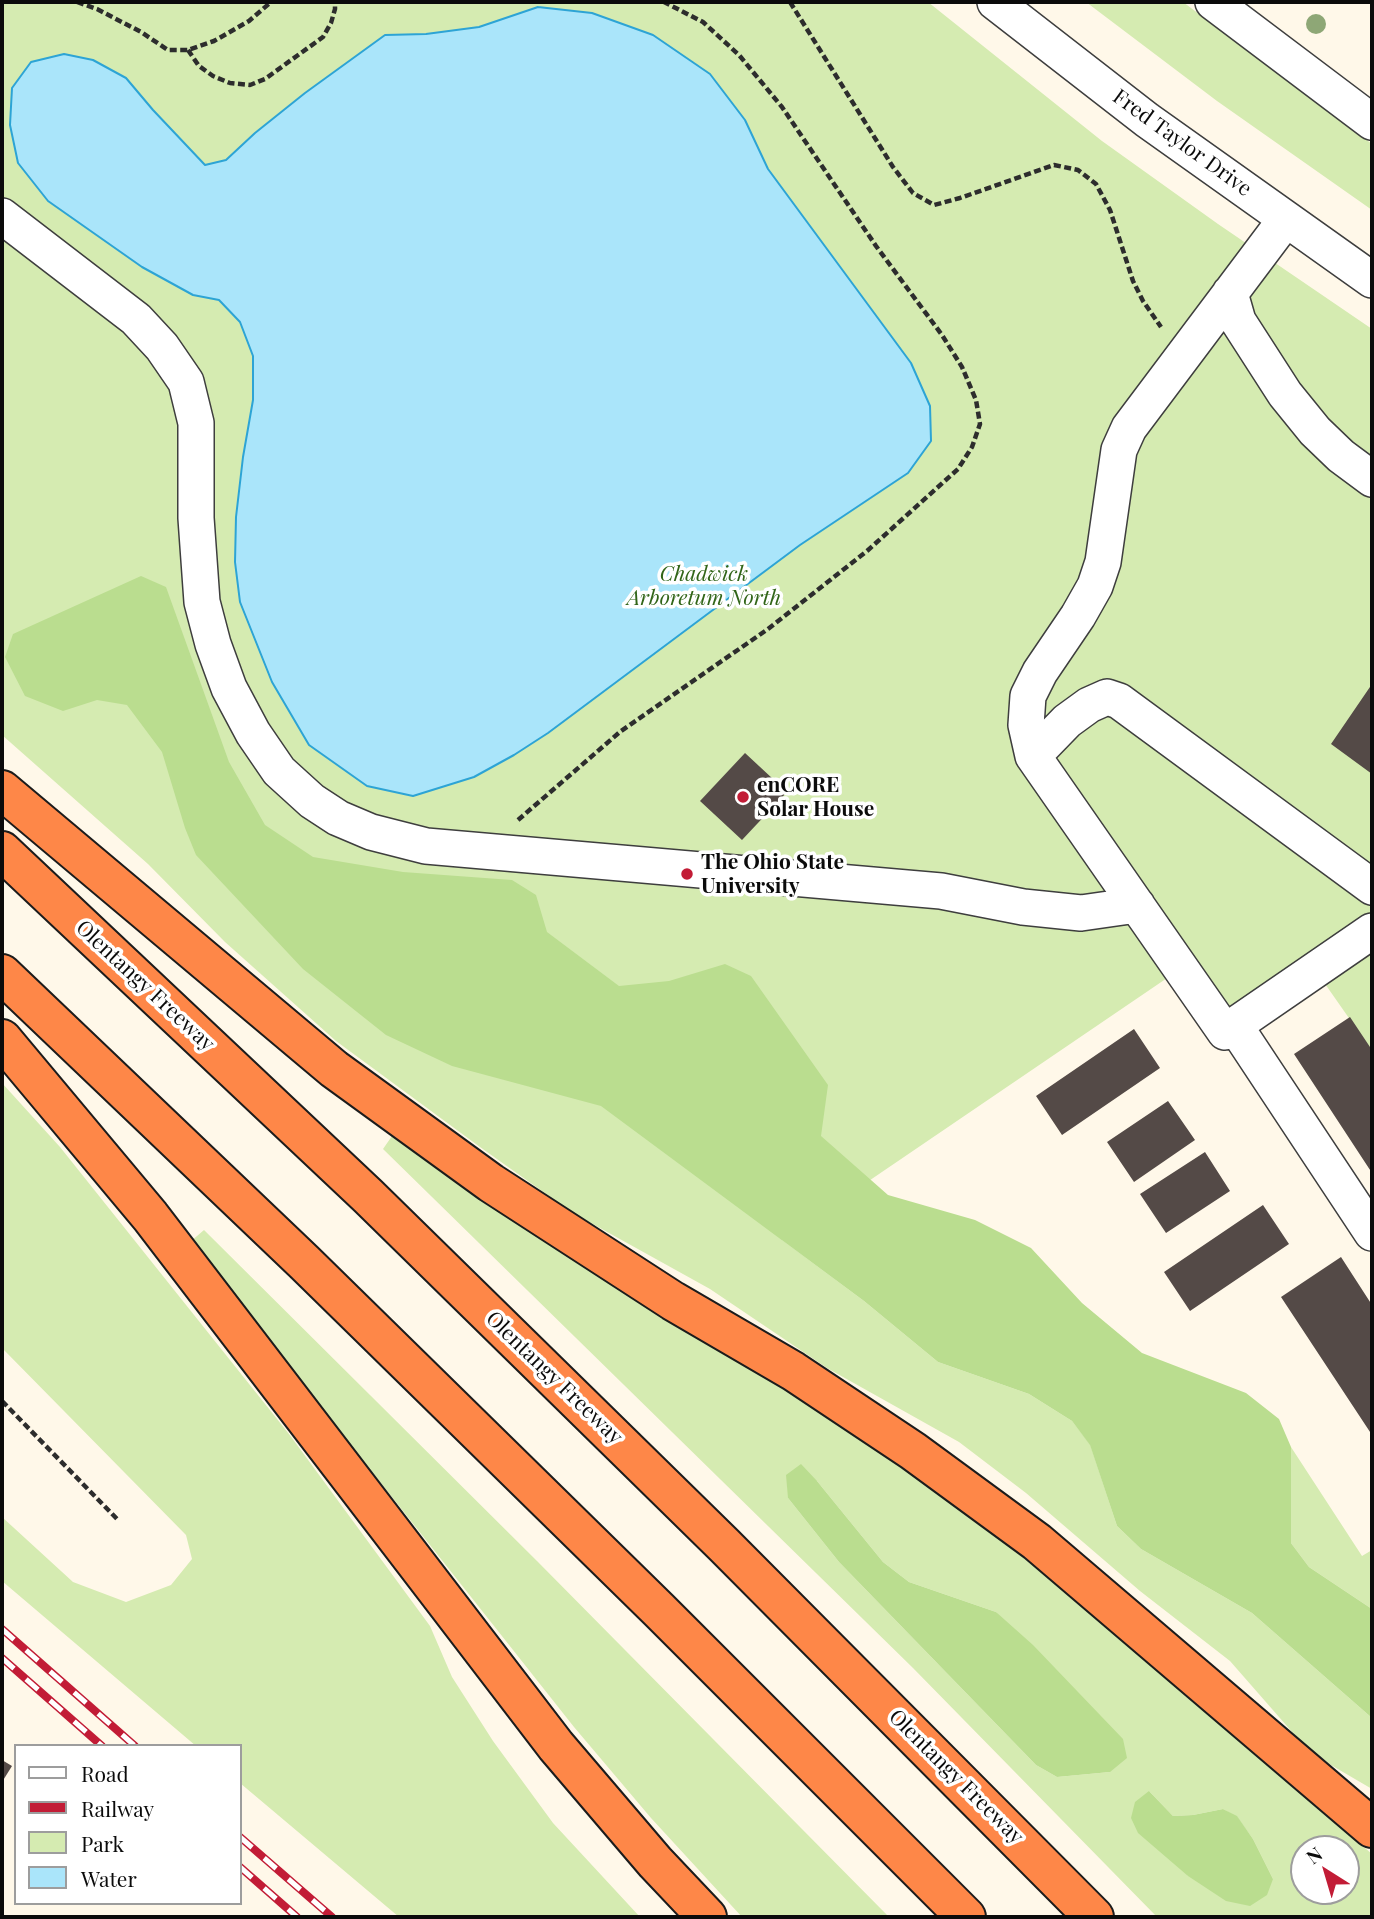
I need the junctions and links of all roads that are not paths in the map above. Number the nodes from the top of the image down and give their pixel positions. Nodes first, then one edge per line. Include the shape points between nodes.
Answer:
1 (995, 2) edge
2 (1213, 2) edge
3 (1372, 122) edge
4 (2, 216) edge
5 (1286, 219) junction
6 (1372, 279) edge
7 (1230, 293) junction
8 (1372, 479) edge
9 (1033, 756) junction
10 (2, 790) edge
11 (2, 851) edge
12 (1372, 887) edge
13 (1137, 905) junction
14 (1372, 931) edge
15 (2, 974) edge
16 (1235, 1026) junction
17 (2, 1039) edge
18 (1372, 1233) edge
19 (1302, 1767) junction
20 (1372, 1805) edge
21 (1372, 1828) edge
22 (706, 1917) edge
23 (965, 1917) edge
24 (1094, 1917) edge

1 - 5 street, Fred Taylor Drive via 1147,120
2 - 3 street
4 - 13 street via 136,319 186,382 196,423 202,602 213,643 229,688 279,771 338,818 426,846 941,891 1081,913
5 - 6 street, Fred Taylor Drive
5 - 7 street
7 - 8 street via 1238,321 1285,394 1315,431
7 - 9 street via 1129,428 1119,450 1103,562 1095,586 1028,696 1026,725
9 - 12 street via 1089,705 1107,697 1119,701
9 - 13 street
10 - 19 highway via 334,1069 503,1191 913,1451 1037,1542
11 - 24 highway, Olentangy Freeway via 387,1215
13 - 16 street via 1225,1032
14 - 16 street
15 - 23 highway via 640,1591
16 - 18 street
17 - 22 highway via 150,1216 556,1746
19 - 20 highway
19 - 21 highway

